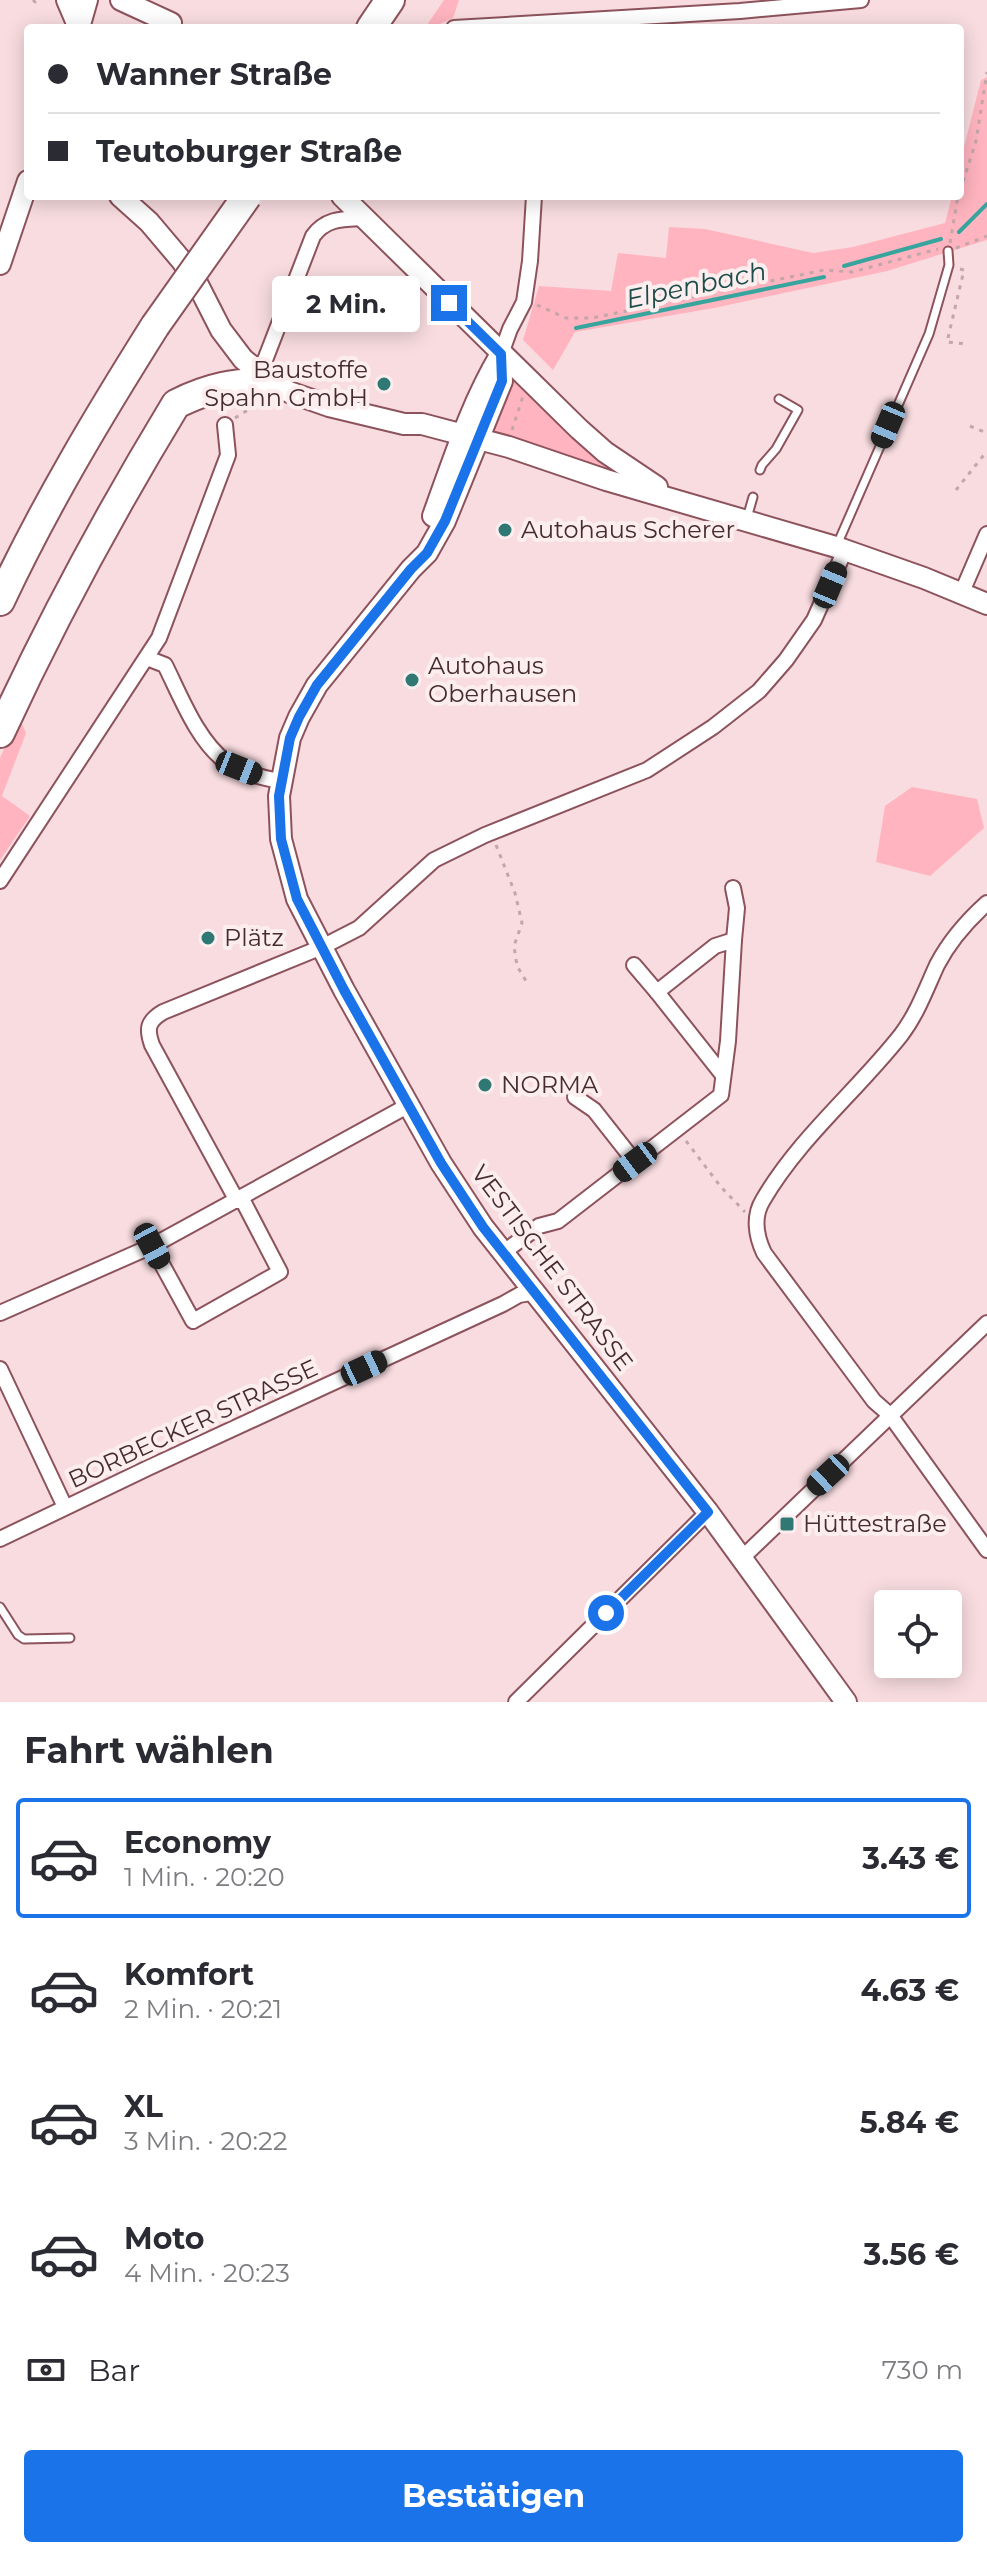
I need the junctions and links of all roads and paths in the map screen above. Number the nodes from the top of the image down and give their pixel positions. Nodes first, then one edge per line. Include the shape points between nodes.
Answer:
1 (67, 0) edge
2 (100, 0) edge
3 (121, 0) edge
4 (150, 0) edge
5 (390, 0) edge
6 (861, 0) edge
7 (83, 14) edge
8 (169, 24) edge
9 (171, 24) edge
10 (374, 24) edge
11 (572, 24) edge
12 (987, 72) edge
13 (985, 108) edge
14 (964, 178) edge
15 (24, 191) edge
16 (28, 200) edge
17 (124, 200) edge
18 (244, 200) edge
19 (346, 200) edge
20 (534, 200) edge
21 (958, 200) edge
22 (363, 218) junction
23 (987, 236) edge
24 (4, 239) edge
25 (949, 248) junction
26 (0, 264) edge
27 (949, 265) junction
28 (524, 302) junction
29 (967, 344) dead end
30 (501, 354) junction
31 (272, 381) junction
32 (522, 388) dead end
33 (779, 399) dead end
34 (404, 424) junction
35 (225, 425) joint
36 (970, 426) dead end
37 (987, 433) edge
38 (470, 436) junction
39 (509, 436) dead end
40 (987, 451) edge
41 (450, 470) junction
42 (760, 470) dead end
43 (956, 490) dead end
44 (753, 497) dead end
45 (677, 499) junction
46 (747, 521) junction
47 (987, 534) edge
48 (840, 548) junction
49 (411, 569) junction
50 (962, 592) junction
51 (1, 602) edge
52 (987, 604) edge
53 (147, 658) junction
54 (0, 733) edge
55 (280, 781) junction
56 (485, 835) junction
57 (0, 881) edge
58 (733, 888) dead end
59 (987, 903) edge
60 (734, 940) junction
61 (322, 947) junction
62 (634, 965) dead end
63 (526, 981) dead end
64 (657, 992) junction
65 (722, 1074) junction
66 (575, 1097) dead end
67 (409, 1105) junction
68 (677, 1130) junction
69 (635, 1162) junction
70 (239, 1200) junction
71 (756, 1223) junction
72 (152, 1246) junction
73 (504, 1252) junction
74 (536, 1292) junction
75 (0, 1313) edge
76 (987, 1323) edge
77 (0, 1369) edge
78 (890, 1415) junction
79 (65, 1507) junction
80 (708, 1512) junction
81 (0, 1539) edge
82 (987, 1550) edge
83 (742, 1558) junction
84 (0, 1607) edge
85 (70, 1638) dead end
86 (516, 1702) edge
87 (846, 1702) edge

1 - 7 street
2 - 7 street
3 - 8 street
4 - 9 street
5 - 10 highway
6 - 11 street
12 - 13 path
13 - 14 path
15 - 24 street
16 - 24 street
17 - 31 street via 166,240 231,344
18 - 51 highway, bridge via 106,403
19 - 22 street
20 - 28 street
21 - 25 path
22 - 30 street
22 - 31 street via 335,219 316,231
23 - 25 path
24 - 26 street
25 - 27 lane
25 - 28 path via 852,272 824,270 592,318 566,318
27 - 29 path via 964,270 947,342
27 - 48 lane via 929,334
28 - 30 street
30 - 38 street via 488,376
30 - 45 street via 605,452
31 - 34 street via 329,406
31 - 35 path
31 - 54 highway via 223,385 176,404 87,557
32 - 39 path
33 - 42 lane via 798,410
34 - 38 street
34 - 41 street via 435,440
35 - 53 street via 228,455
36 - 37 path
38 - 41 street, VESTISCHE STRASSE
38 - 45 street
38 - 49 street, VESTISCHE STRASSE via 445,521
40 - 43 path
41 - 49 street, VESTISCHE STRASSE
44 - 46 lane
45 - 46 street
46 - 48 street
47 - 50 street
48 - 50 street
48 - 56 street via 814,620 759,691 647,770
49 - 55 street, VESTISCHE STRASSE via 317,685 294,728
50 - 52 street
53 - 55 street via 165,665 194,722 227,763
53 - 57 street
55 - 61 street, VESTISCHE STRASSE via 286,866
56 - 61 street via 434,860 359,928
56 - 63 path via 495,842 515,893 522,923 514,946
58 - 60 street
59 - 71 street via 950,944 900,1036 804,1144 762,1201
60 - 64 street via 715,946
60 - 65 street
61 - 67 street, VESTISCHE STRASSE
61 - 70 street via 163,1012 148,1025 152,1045
62 - 64 street
64 - 65 street
65 - 68 street via 721,1095
66 - 69 street via 594,1110
67 - 70 street
67 - 73 street, VESTISCHE STRASSE via 457,1189
68 - 69 street
68 - 71 path
69 - 73 street via 558,1221 539,1226
70 - 72 street
70 - 72 street via 280,1272 193,1321
71 - 78 street via 764,1253 874,1401
72 - 75 street
73 - 74 street, VESTISCHE STRASSE
74 - 79 street, BORBECKER STRASSE via 519,1295
74 - 80 street, VESTISCHE STRASSE
76 - 78 street
77 - 79 street
78 - 82 street
78 - 83 street
79 - 81 street, BORBECKER STRASSE
80 - 83 street, VESTISCHE STRASSE
80 - 86 street
83 - 87 street, VESTISCHE STRASSE
84 - 85 lane via 24,1639

